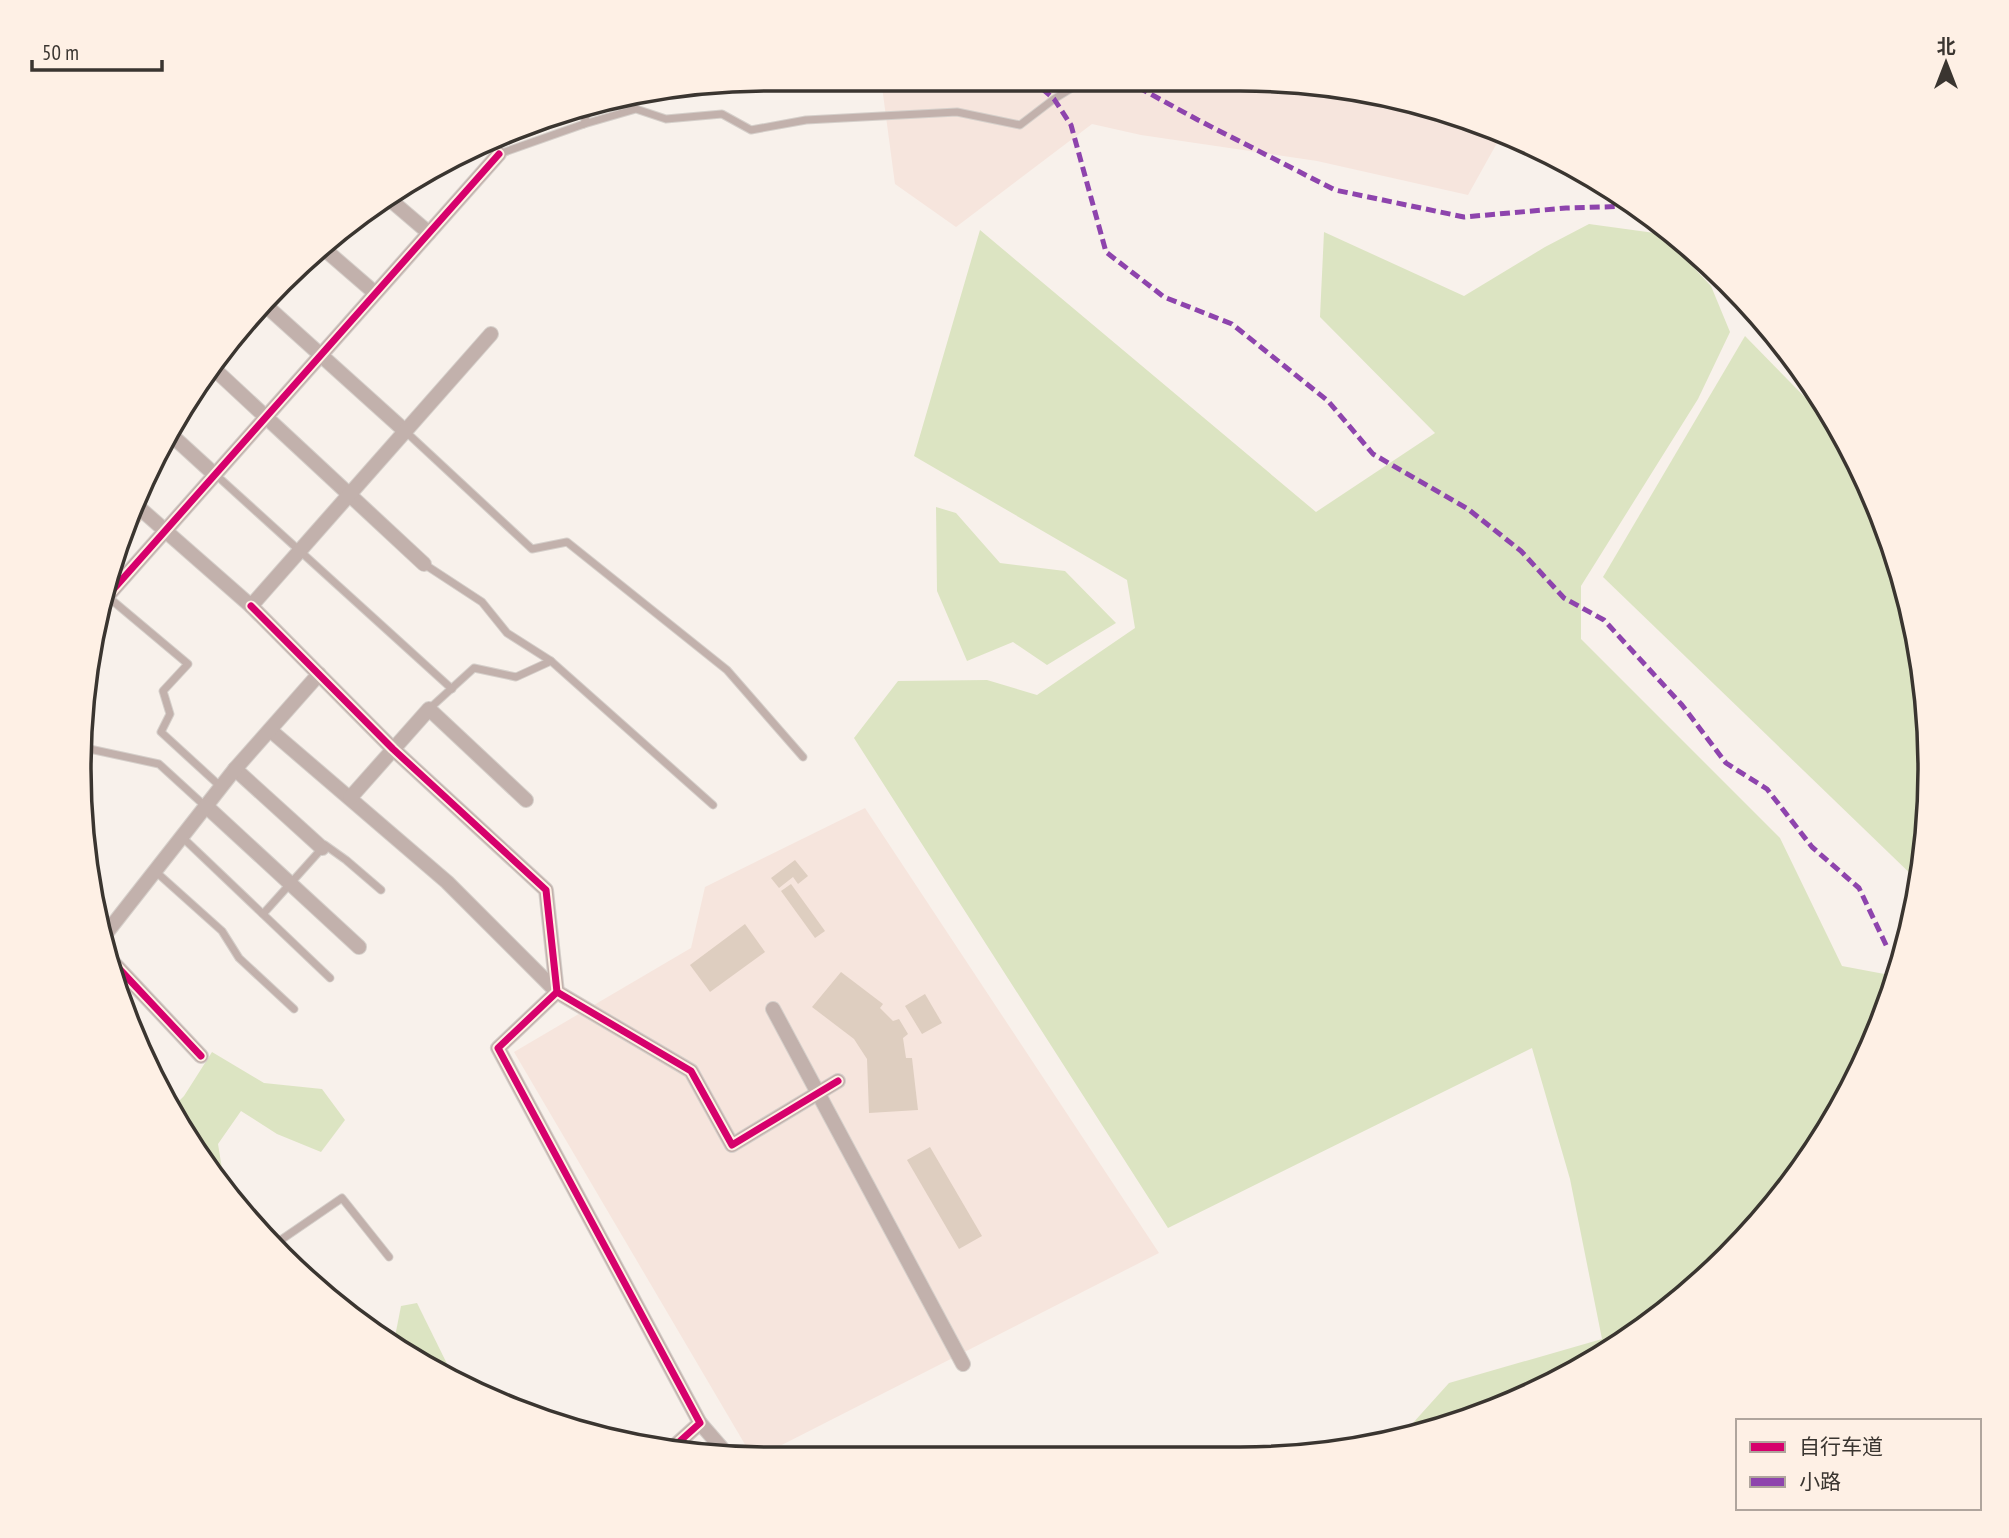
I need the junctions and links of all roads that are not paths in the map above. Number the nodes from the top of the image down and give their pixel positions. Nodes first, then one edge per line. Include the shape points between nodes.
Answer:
1 (1067, 91) edge
2 (586, 116) edge
3 (584, 124) junction
4 (499, 154) joint
5 (394, 204) edge
6 (429, 233) junction
7 (329, 253) edge
8 (375, 293) junction
9 (271, 310) edge
10 (491, 334) dead end
11 (320, 355) junction
12 (219, 373) edge
13 (267, 416) junction
14 (405, 432) junction
15 (177, 440) edge
16 (214, 474) junction
17 (350, 494) junction
18 (143, 511) edge
19 (165, 531) junction
20 (299, 551) junction
21 (424, 564) joint
22 (117, 584) edge
23 (112, 603) edge
24 (251, 606) junction
25 (551, 661) junction
26 (319, 674) junction
27 (452, 689) junction
28 (429, 709) junction
29 (270, 730) junction
30 (91, 749) edge
31 (394, 749) junction
32 (803, 757) dead end
33 (235, 769) junction
34 (221, 787) junction
35 (350, 798) junction
36 (526, 800) dead end
37 (713, 805) dead end
38 (206, 806) junction
39 (182, 837) junction
40 (322, 848) junction
41 (155, 871) junction
42 (289, 883) junction
43 (381, 890) dead end
44 (263, 914) junction
45 (110, 928) edge
46 (359, 947) dead end
47 (123, 973) edge
48 (330, 978) dead end
49 (556, 992) junction
50 (294, 1009) dead end
51 (773, 1009) dead end
52 (201, 1056) dead end
53 (838, 1080) dead end
54 (818, 1092) junction
55 (282, 1239) edge
56 (389, 1257) dead end
57 (963, 1364) dead end
58 (700, 1423) junction
59 (680, 1441) edge
60 (719, 1445) edge

1 - 3 lane via 1020,125 957,112 806,120 751,130 722,114 666,119 636,109
2 - 3 lane
3 - 4 lane
4 - 6 street
5 - 6 street
6 - 8 street
7 - 8 street
8 - 11 street
9 - 11 street
10 - 14 street
11 - 13 street
11 - 14 street
12 - 13 street
13 - 16 street
13 - 17 street
14 - 17 street
14 - 32 lane via 532,549 567,542 726,670
15 - 16 street
16 - 19 street
16 - 20 lane
17 - 20 street
17 - 21 street
18 - 19 street
19 - 22 street
19 - 24 street
20 - 24 street
20 - 27 lane
21 - 25 lane via 482,603 507,634
23 - 34 lane via 188,664 163,691 170,714 161,732
24 - 26 street
25 - 27 lane via 516,677 474,668
25 - 37 lane
26 - 29 street
26 - 31 street
27 - 28 lane
28 - 31 street
28 - 36 street
29 - 33 street
29 - 35 street
30 - 38 lane via 159,764
31 - 35 street
31 - 49 street via 546,890
33 - 34 street
33 - 40 street
34 - 38 street
35 - 49 street via 447,882
38 - 39 street
38 - 42 street
39 - 41 street
39 - 44 lane
40 - 42 lane
40 - 43 lane via 325,845
41 - 45 street
41 - 50 lane via 222,931 239,958
42 - 44 lane
42 - 46 street
44 - 48 lane
47 - 52 street
49 - 54 street via 691,1071 732,1145
49 - 58 street via 498,1048
51 - 54 street
53 - 54 street
54 - 57 street
55 - 56 lane via 342,1198
58 - 59 street
58 - 60 street

